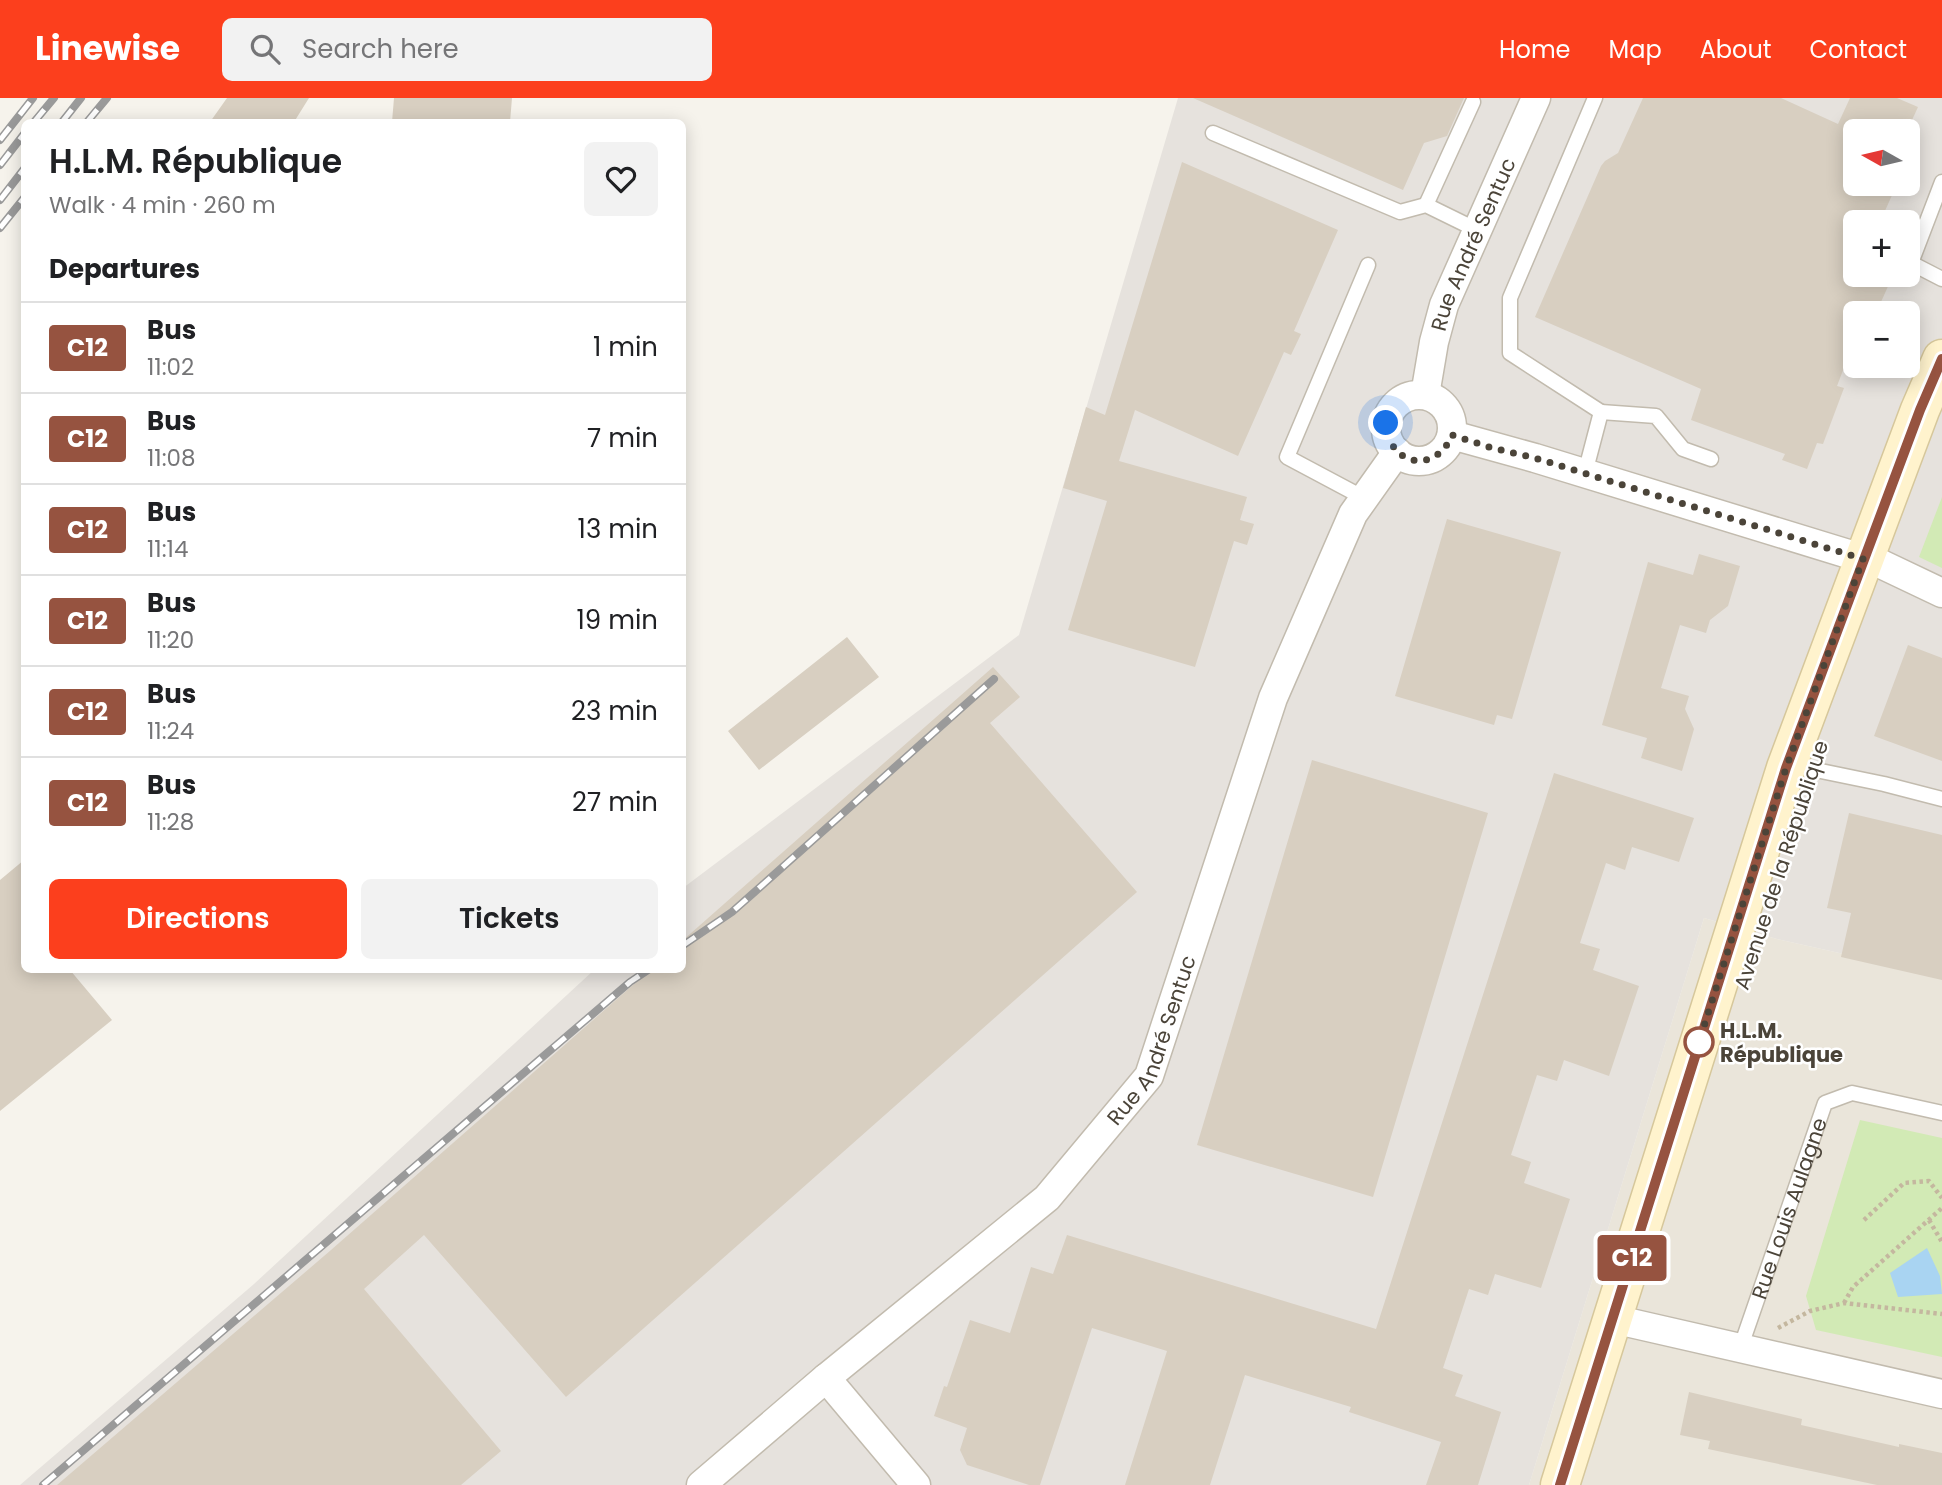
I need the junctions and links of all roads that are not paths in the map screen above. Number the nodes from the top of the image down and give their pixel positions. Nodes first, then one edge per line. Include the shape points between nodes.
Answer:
1 (1536, 98) edge
2 (1595, 98) edge
3 (1473, 102) dead end
4 (1213, 134) dead end
5 (1942, 182) edge
6 (1426, 205) junction
7 (1477, 230) junction
8 (1368, 265) dead end
9 (1942, 279) edge
10 (1942, 359) edge
11 (1425, 395) junction
12 (1942, 410) edge
13 (1601, 412) junction
14 (1452, 435) junction
15 (1397, 452) junction
16 (1711, 459) dead end
17 (1585, 473) junction
18 (1364, 498) junction
19 (1872, 562) junction
20 (1942, 593) edge
21 (1811, 769) junction
22 (1942, 799) edge
23 (1942, 1113) edge
24 (1624, 1322) junction
25 (1740, 1349) junction
26 (826, 1378) junction
27 (1942, 1394) edge
28 (701, 1485) edge
29 (916, 1485) edge
30 (1560, 1485) edge
31 (1587, 1485) edge

1 - 7 street, Rue André Sentuc
2 - 13 lane via 1510,298 1510,353
3 - 6 lane
4 - 6 lane via 1400,212
5 - 9 lane via 1911,263
6 - 7 lane
7 - 11 street, Rue André Sentuc via 1444,305
8 - 18 lane via 1287,457
10 - 19 main road, Avenue de la République via 1920,410
11 - 14 street via 1443,405
11 - 15 street via 1404,398 1390,413 1387,434
12 - 19 main road, Avenue de la République
13 - 16 lane via 1656,416 1683,449
13 - 17 lane
14 - 15 street via 1442,452 1424,461
14 - 17 street
15 - 18 street, Rue André Sentuc
17 - 19 street
18 - 26 street, Rue André Sentuc via 1273,698 1149,1076 1047,1198
19 - 20 street
19 - 21 main road, Avenue de la République
19 - 24 main road, Avenue de la République via 1786,768
21 - 22 lane
21 - 24 main road, Avenue de la République
23 - 25 lane, Rue Louis Aulagne via 1852,1093 1825,1103
24 - 25 street
24 - 30 main road, Avenue de la République
24 - 31 main road, Avenue de la République
25 - 27 street
26 - 28 street, Rue André Sentuc
26 - 29 street

